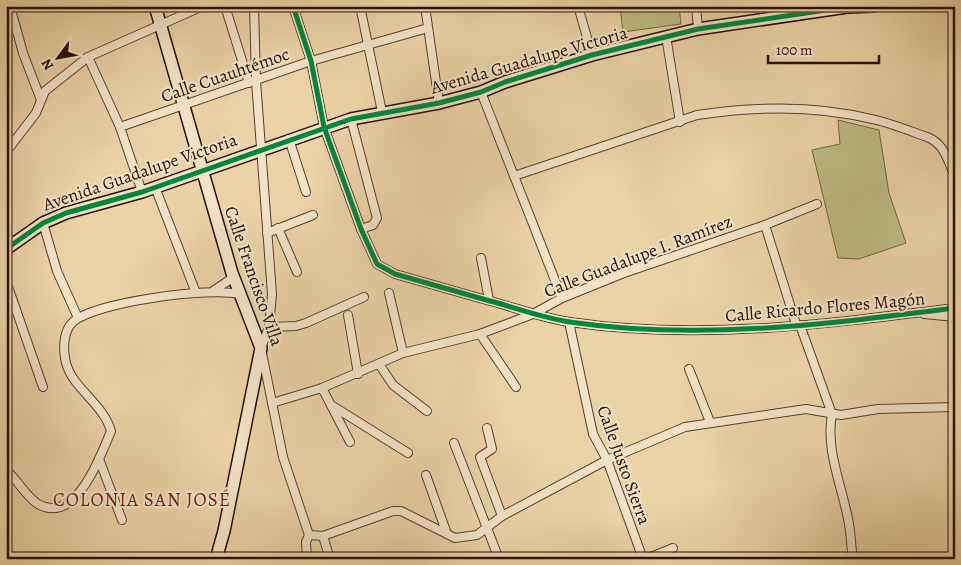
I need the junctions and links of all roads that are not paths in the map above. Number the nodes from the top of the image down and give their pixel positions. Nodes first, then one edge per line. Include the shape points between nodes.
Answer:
1 (10, 6) edge
2 (155, 6) edge
3 (203, 6) edge
4 (225, 6) edge
5 (254, 6) edge
6 (293, 6) edge
7 (360, 6) edge
8 (425, 6) edge
9 (578, 6) edge
10 (696, 6) edge
11 (874, 6) edge
12 (161, 26) junction
13 (428, 28) junction
14 (698, 29) junction
15 (666, 36) junction
16 (368, 44) junction
17 (592, 55) junction
18 (88, 57) junction
19 (311, 61) junction
20 (252, 82) junction
21 (481, 92) junction
22 (41, 100) junction
23 (439, 103) junction
24 (184, 105) junction
25 (382, 112) junction
26 (351, 119) junction
27 (680, 122) junction
28 (324, 126) junction
29 (120, 127) junction
30 (289, 139) junction
31 (261, 149) junction
32 (6, 152) edge
33 (202, 169) junction
34 (514, 176) junction
35 (955, 176) edge
36 (155, 188) junction
37 (142, 192) junction
38 (306, 192) dead end
39 (817, 204) dead end
40 (313, 215) dead end
41 (43, 223) junction
42 (765, 225) junction
43 (278, 228) junction
44 (361, 229) junction
45 (267, 233) junction
46 (6, 250) edge
47 (481, 258) dead end
48 (296, 272) dead end
49 (232, 273) junction
50 (6, 281) edge
51 (212, 292) junction
52 (196, 293) junction
53 (389, 293) dead end
54 (240, 294) junction
55 (364, 297) dead end
56 (562, 298) junction
57 (489, 300) junction
58 (955, 308) edge
59 (533, 314) junction
60 (922, 314) junction
61 (348, 315) dead end
62 (955, 317) edge
63 (78, 318) junction
64 (569, 322) junction
65 (798, 324) junction
66 (269, 327) junction
67 (480, 334) junction
68 (261, 348) junction
69 (403, 353) junction
70 (379, 364) junction
71 (689, 368) dead end
72 (358, 374) junction
73 (43, 387) dead end
74 (516, 387) dead end
75 (322, 388) junction
76 (272, 403) junction
77 (331, 406) junction
78 (955, 407) edge
79 (427, 411) dead end
80 (832, 414) junction
81 (710, 422) junction
82 (487, 428) dead end
83 (350, 442) dead end
84 (454, 443) dead end
85 (408, 453) dead end
86 (99, 459) junction
87 (607, 460) junction
88 (6, 470) edge
89 (426, 475) dead end
90 (502, 516) junction
91 (122, 520) dead end
92 (487, 529) junction
93 (447, 534) junction
94 (309, 535) junction
95 (323, 536) junction
96 (673, 548) dead end
97 (216, 559) edge
98 (307, 559) edge
99 (330, 559) edge
100 (500, 559) edge
101 (644, 559) edge
102 (853, 559) edge

1 - 22 street
2 - 12 street, Calle Francisco Villa
3 - 12 street
4 - 20 street
5 - 20 street
6 - 19 street
7 - 16 street
8 - 13 street
9 - 17 street
10 - 14 street
11 - 14 street, Avenida Guadalupe Victoria via 847,7
12 - 18 street
12 - 24 street, Calle Francisco Villa
13 - 16 street, Calle Cuauhtémoc
13 - 23 street
14 - 15 street, Avenida Guadalupe Victoria
15 - 17 street, Avenida Guadalupe Victoria
15 - 27 street
16 - 19 street, Calle Cuauhtémoc
16 - 25 street
17 - 21 street, Avenida Guadalupe Victoria
18 - 22 street via 49,87
18 - 29 street
19 - 20 street, Calle Cuauhtémoc
19 - 28 street
20 - 24 street, Calle Cuauhtémoc
20 - 31 street
21 - 23 street, Avenida Guadalupe Victoria
21 - 34 street
22 - 32 street via 36,113
23 - 25 street, Avenida Guadalupe Victoria
24 - 29 street, Calle Cuauhtémoc
24 - 33 street, Calle Francisco Villa
25 - 26 street, Avenida Guadalupe Victoria
26 - 28 street, Avenida Guadalupe Victoria
26 - 44 street via 377,218 373,225
27 - 34 street
27 - 35 street via 722,111 786,108 876,120 936,140
28 - 30 street, Avenida Guadalupe Victoria
28 - 44 street
29 - 37 street
30 - 31 street, Avenida Guadalupe Victoria
30 - 38 street
31 - 33 street, Avenida Guadalupe Victoria
31 - 45 street
33 - 36 street, Avenida Guadalupe Victoria
33 - 49 street, Calle Francisco Villa
34 - 56 street
36 - 37 street, Avenida Guadalupe Victoria
36 - 52 street
37 - 41 street, Avenida Guadalupe Victoria via 66,213
39 - 42 street, Calle Guadalupe I. Ramírez
40 - 43 street
41 - 46 street, Avenida Guadalupe Victoria
41 - 63 street via 57,271
42 - 56 street, Calle Guadalupe I. Ramírez via 624,273
42 - 65 street
43 - 45 street
43 - 48 street
44 - 57 street, Calle Ricardo Flores Magón via 377,264 395,274
45 - 66 street via 272,294
47 - 57 street
49 - 51 street via 231,279
49 - 54 street, Calle Francisco Villa
50 - 73 street
51 - 52 street
51 - 54 street
52 - 63 street via 122,304
53 - 69 street
54 - 68 street, Calle Francisco Villa
55 - 66 street via 306,323
56 - 59 street, Calle Guadalupe I. Ramírez
57 - 59 street, Calle Ricardo Flores Magón
58 - 60 street, Calle Ricardo Flores Magón
59 - 64 street, Calle Ricardo Flores Magón
59 - 67 street, Calle Guadalupe I. Ramírez
60 - 62 street, Calle Ricardo Flores Magón
60 - 65 street, Calle Ricardo Flores Magón
61 - 72 street
63 - 86 street via 66,334 65,360 73,377 108,423 110,430
64 - 65 street, Calle Ricardo Flores Magón via 677,332
64 - 87 street, Calle Justo Sierra via 588,416 596,441
65 - 80 street, Calle Ricardo Flores Magón
66 - 68 street
67 - 69 street, Calle Guadalupe I. Ramírez
67 - 74 street
68 - 76 street, Calle Francisco Villa
68 - 97 street
69 - 70 street, Calle Guadalupe I. Ramírez
70 - 72 street, Calle Guadalupe I. Ramírez
70 - 79 street via 393,385
71 - 81 street
72 - 75 street, Calle Guadalupe I. Ramírez
75 - 76 street, Calle Guadalupe I. Ramírez
75 - 77 street
76 - 94 street, Calle Francisco Villa via 283,457
77 - 83 street
77 - 85 street
78 - 80 street
80 - 81 street via 806,410
80 - 102 street, Calle Ricardo Flores Magón via 834,458 850,525
81 - 87 street via 685,427
82 - 90 street via 492,449 480,457
84 - 92 street
86 - 88 street via 75,498 55,508 38,504
86 - 91 street
87 - 90 street
87 - 101 street, Calle Justo Sierra
89 - 93 street
90 - 92 street
92 - 93 street via 476,536 464,538
92 - 100 street
93 - 95 street via 394,511
94 - 95 street
94 - 98 street, Calle Francisco Villa
95 - 99 street
96 - 101 street

